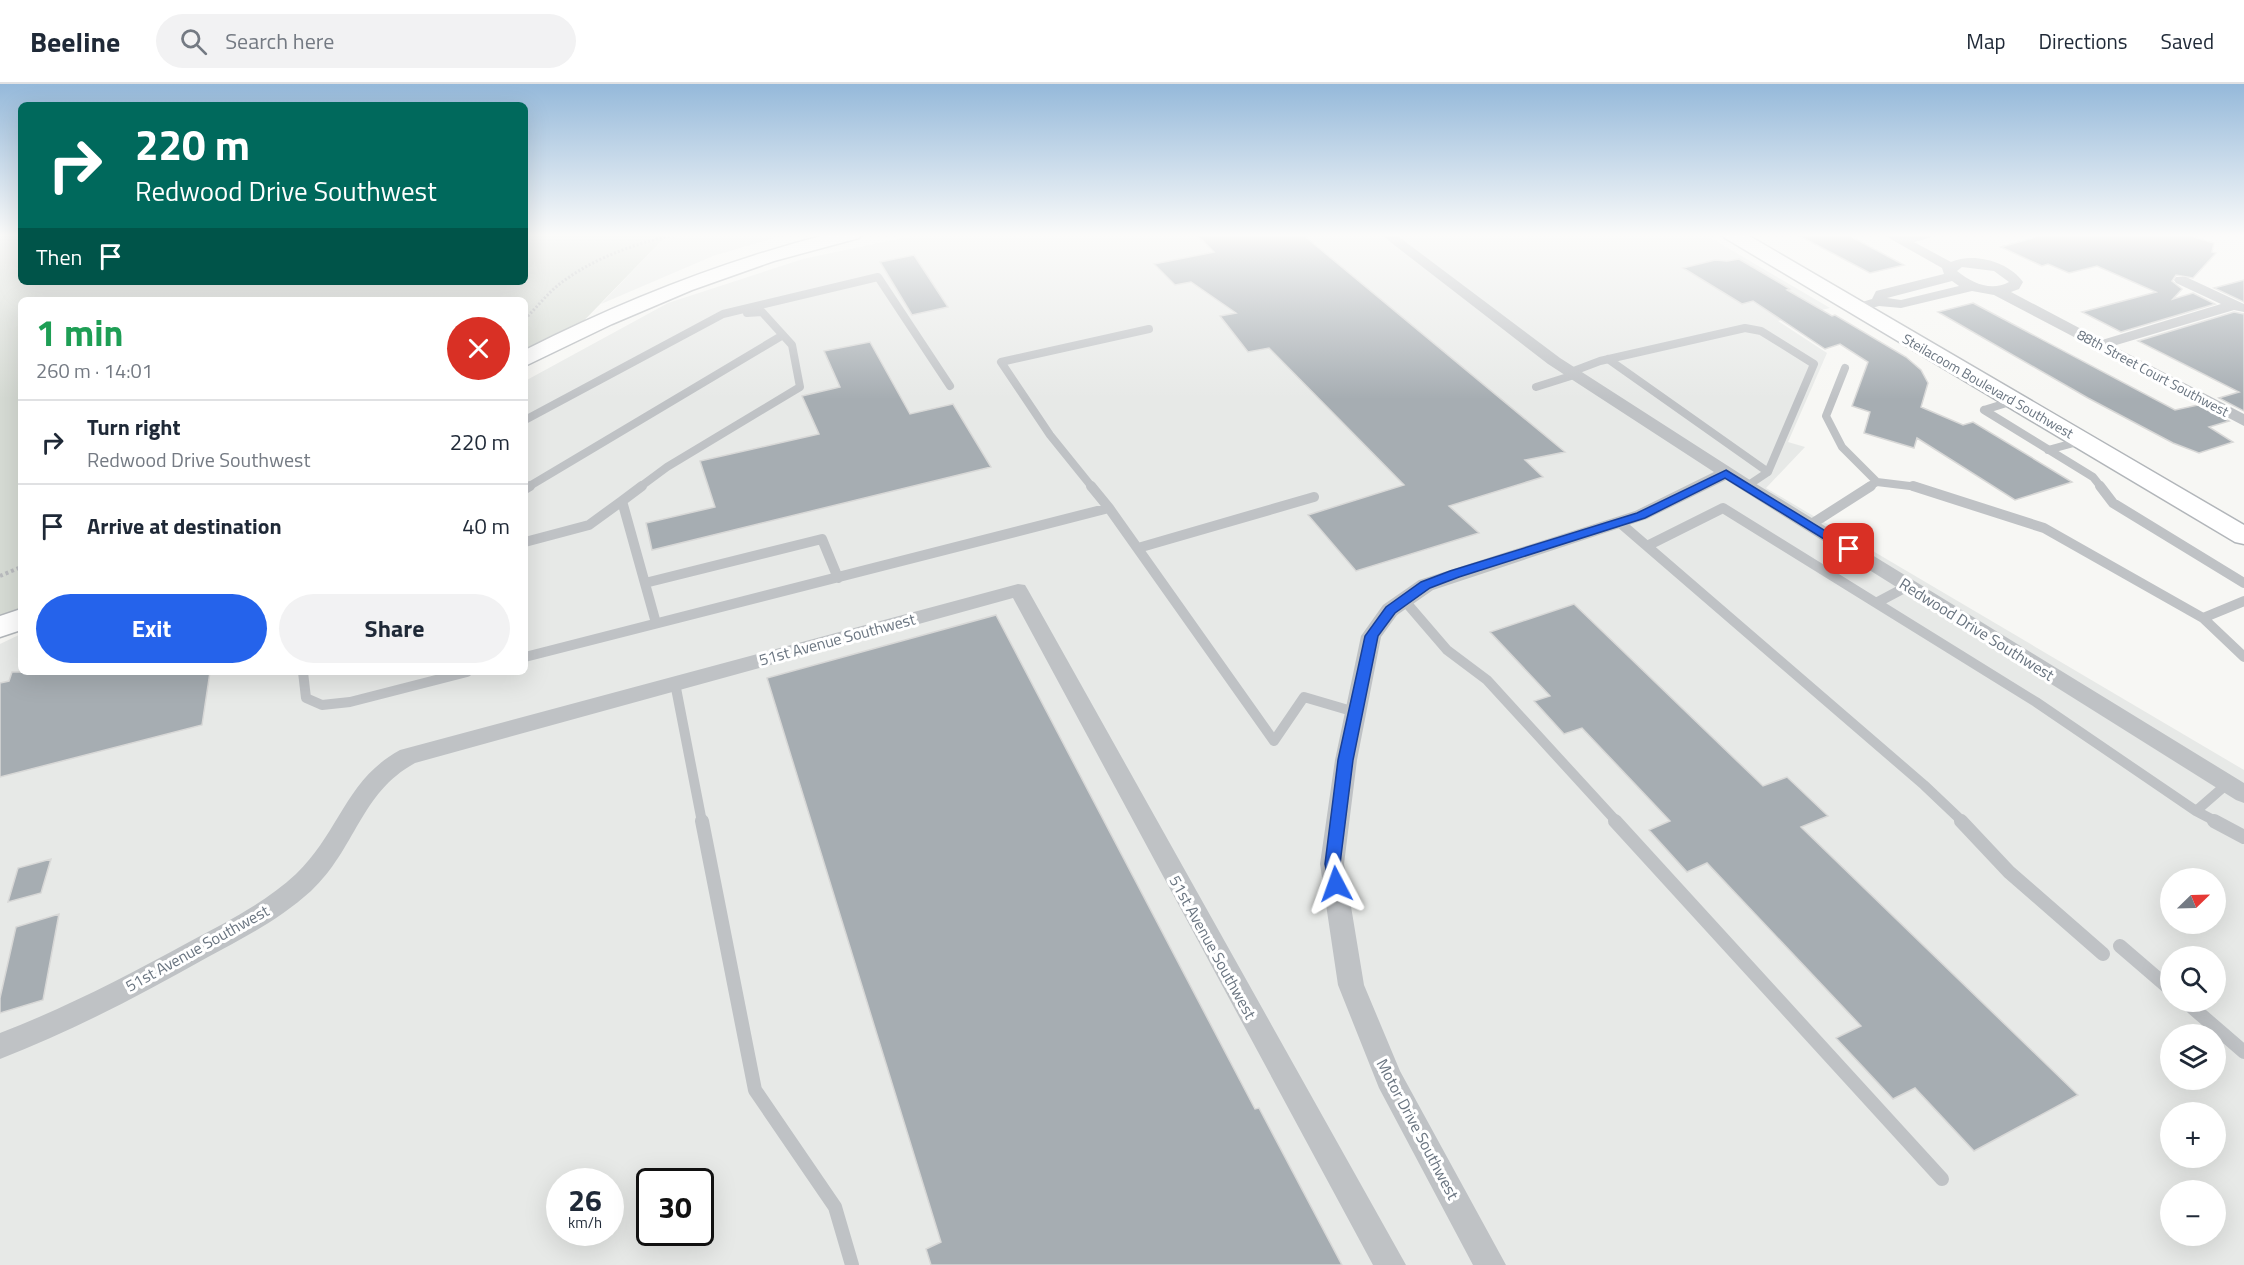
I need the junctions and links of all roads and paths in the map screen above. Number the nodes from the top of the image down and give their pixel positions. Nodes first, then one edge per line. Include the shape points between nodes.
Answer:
1 (555, 289) edge
2 (673, 289) edge
3 (830, 289) edge
4 (885, 289) edge
5 (1459, 289) edge
6 (1825, 289) edge
7 (1896, 289) edge
8 (1962, 289) edge
9 (1981, 289) edge
10 (2004, 289) edge
11 (2201, 289) edge
12 (1998, 291) junction
13 (1879, 302) junction
14 (2239, 307) edge
15 (1857, 308) junction
16 (723, 314) junction
17 (528, 316) edge
18 (1149, 329) dead end
19 (783, 335) junction
20 (2100, 345) junction
21 (528, 357) edge
22 (1608, 359) junction
23 (1845, 368) dead end
24 (1573, 374) junction
25 (950, 386) dead end
26 (1536, 387) dead end
27 (2013, 401) junction
28 (528, 418) edge
29 (2244, 421) edge
30 (2081, 441) junction
31 (2048, 450) junction
32 (1768, 472) junction
33 (1726, 473) junction
34 (1877, 482) junction
35 (1747, 486) junction
36 (528, 487) edge
37 (1314, 497) dead end
38 (622, 501) junction
39 (1109, 508) junction
40 (1619, 522) junction
41 (1810, 525) junction
42 (2244, 536) edge
43 (528, 541) edge
44 (1647, 546) junction
45 (1138, 548) junction
46 (18, 568) edge
47 (0, 576) edge
48 (838, 578) junction
49 (645, 583) junction
50 (2244, 583) edge
51 (1908, 586) junction
52 (1404, 600) junction
53 (2244, 601) edge
54 (1876, 603) junction
55 (2203, 618) junction
56 (18, 620) edge
57 (656, 623) junction
58 (0, 627) edge
59 (528, 656) edge
60 (2244, 657) edge
61 (303, 675) edge
62 (455, 675) edge
63 (675, 683) junction
64 (1355, 712) junction
65 (2227, 784) junction
66 (2244, 794) edge
67 (2196, 811) junction
68 (2244, 837) edge
69 (2120, 946) dead end
70 (2103, 954) dead end
71 (2160, 980) edge
72 (2198, 1012) edge
73 (0, 1046) edge
74 (2244, 1052) edge
75 (1942, 1179) dead end
76 (852, 1265) edge
77 (1390, 1265) edge
78 (1490, 1265) edge

1 - 17 path
2 - 21 main road
3 - 16 lane
4 - 25 lane
5 - 24 street, Redwood Drive Southwest
6 - 15 main road, Steilacoom Boulevard Southwest
7 - 13 street via 1881,294
8 - 13 street via 1901,304
9 - 12 street, 88th Street Court Southwest
10 - 12 street
11 - 14 street
12 - 20 street, 88th Street Court Southwest
13 - 15 street
14 - 20 street
15 - 27 main road, Steilacoom Boulevard Southwest
16 - 19 lane via 762,312
16 - 28 lane
18 - 39 lane via 1001,362 1050,435
19 - 36 lane
19 - 38 lane via 792,345 801,387 667,467
20 - 29 street, 88th Street Court Southwest
22 - 24 lane
22 - 32 lane
22 - 32 lane via 1745,328 1761,331 1814,364
23 - 34 lane via 1826,416 1842,447
24 - 26 lane
24 - 33 street, Redwood Drive Southwest
27 - 30 main road, Steilacoom Boulevard Southwest
27 - 31 lane via 1984,410
30 - 31 lane
30 - 42 main road, Steilacoom Boulevard Southwest
31 - 50 lane via 2093,477 2113,503
32 - 35 lane
33 - 35 street, Redwood Drive Southwest
33 - 40 street, Motor Drive Southwest
34 - 41 lane
34 - 55 lane via 1913,486 2043,528
35 - 41 street, Redwood Drive Southwest
37 - 45 lane
38 - 43 lane via 590,525
38 - 49 lane
39 - 45 lane
39 - 48 lane
40 - 44 lane
40 - 52 street, Motor Drive Southwest via 1455,574 1426,585
41 - 51 street, Redwood Drive Southwest
44 - 54 lane via 1723,508
44 - 70 lane via 1924,785 2009,872
45 - 64 lane via 1274,741 1304,697
46 - 47 path
48 - 49 lane via 822,539
48 - 57 lane
49 - 57 lane
51 - 54 lane
51 - 65 street, Redwood Drive Southwest
52 - 64 street, Motor Drive Southwest via 1390,610 1371,636
52 - 75 lane via 1447,650 1487,680
53 - 55 lane
54 - 67 lane via 2036,702
55 - 60 lane
56 - 58 main road
57 - 59 lane
61 - 62 lane via 306,698 322,705 350,702
63 - 73 street, 51st Avenue Southwest via 390,764 365,789 327,857 302,884 263,913 150,976
63 - 76 lane via 755,1090 835,1207
63 - 77 street, 51st Avenue Southwest via 1018,590
64 - 78 street, Motor Drive Southwest via 1332,864 1351,984 1389,1079
65 - 66 street, Redwood Drive Southwest
65 - 67 lane
67 - 68 lane
69 - 71 lane
72 - 74 lane

